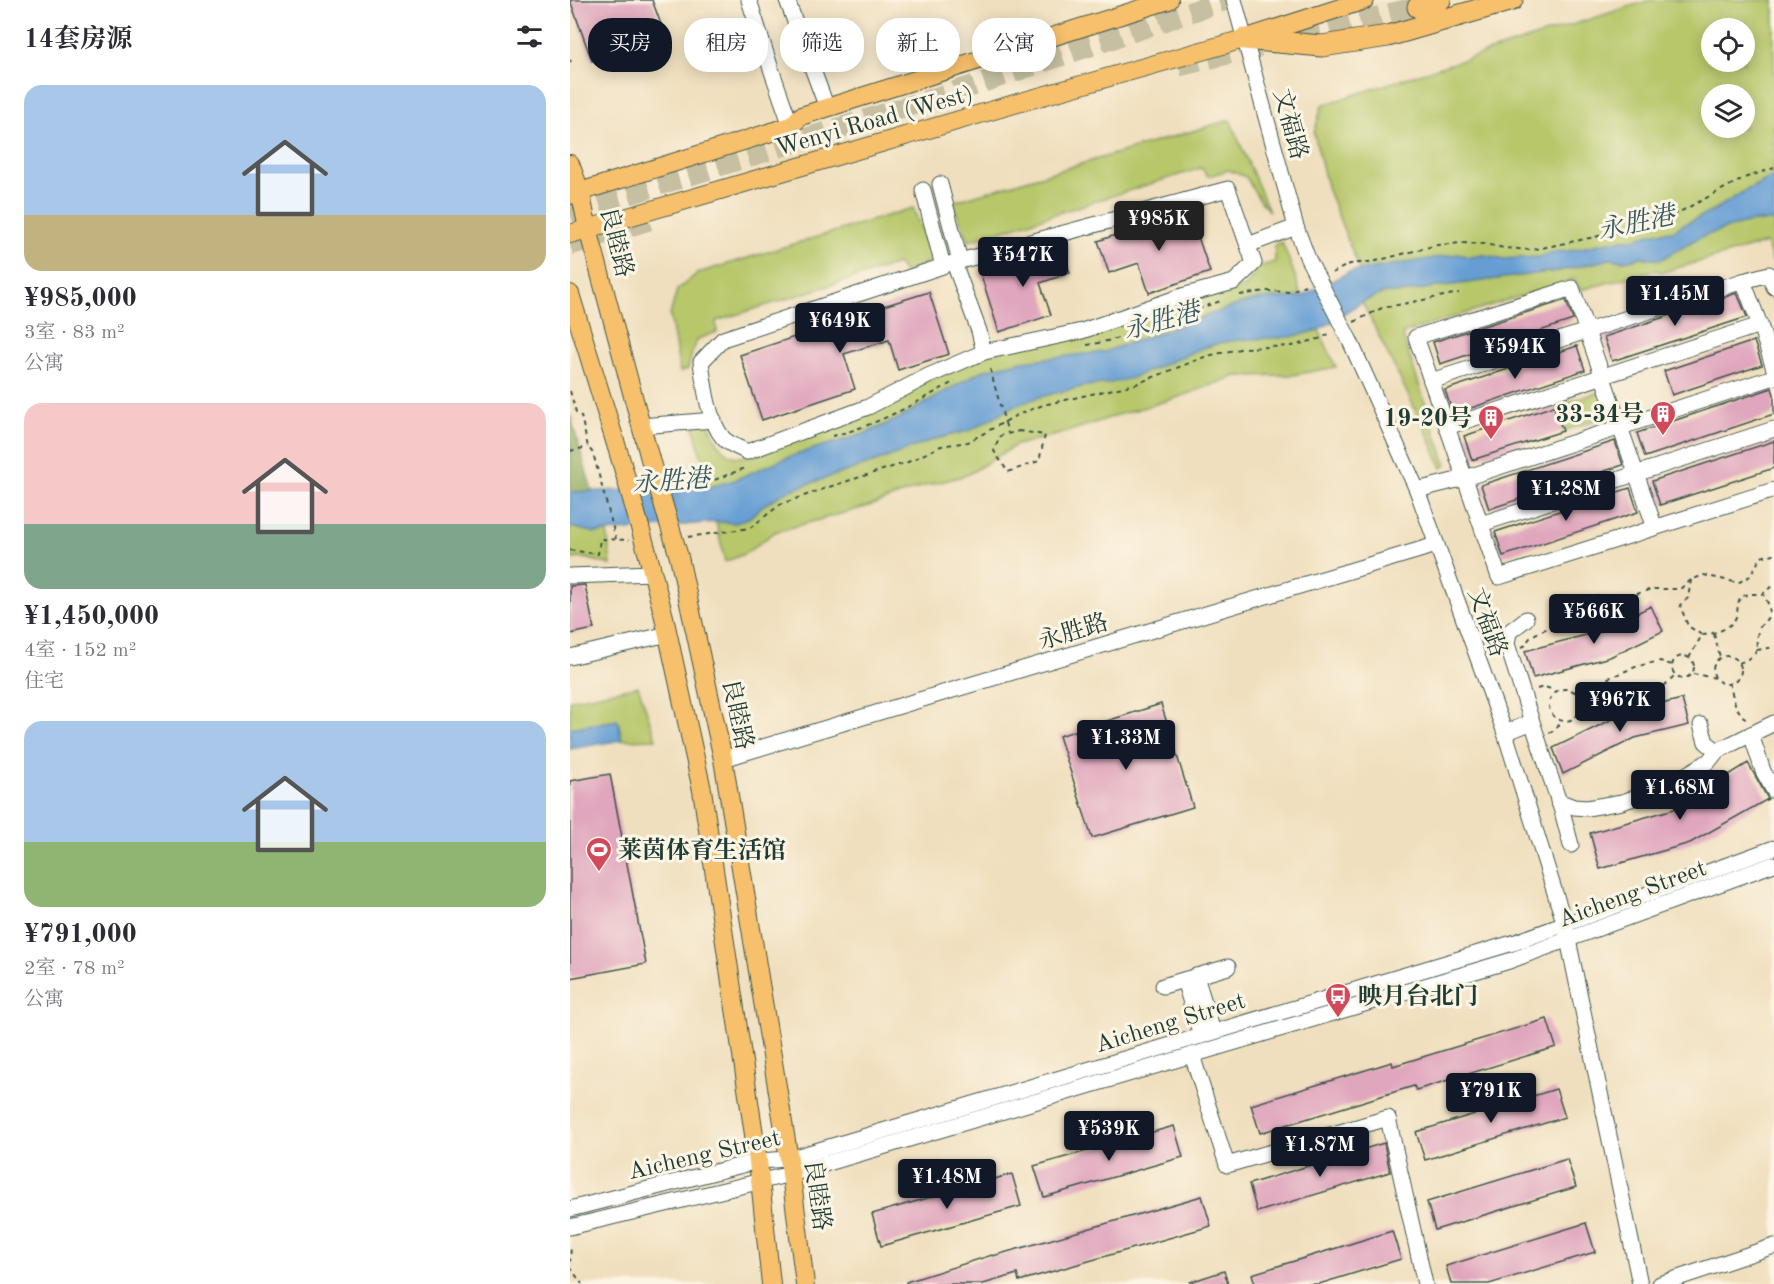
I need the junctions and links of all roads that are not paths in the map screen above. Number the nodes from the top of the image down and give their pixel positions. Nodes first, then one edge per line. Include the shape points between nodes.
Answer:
1 (749, 0) edge
2 (787, 0) edge
3 (1169, 0) edge
4 (1234, 0) edge
5 (1365, 0) edge
6 (1440, 0) edge
7 (1512, 0) edge
8 (1418, 7) tunnel mouth
9 (1244, 39) junction
10 (827, 108) junction
11 (791, 126) junction
12 (570, 165) edge
13 (940, 184) dead end
14 (923, 190) dead end
15 (575, 193) edge
16 (1296, 226) junction
17 (588, 229) junction
18 (570, 234) edge
19 (1248, 245) junction
20 (952, 263) junction
21 (1743, 281) junction
22 (1774, 287) edge
23 (570, 294) edge
24 (1760, 325) junction
25 (1587, 331) junction
26 (984, 352) junction
27 (1774, 369) edge
28 (1602, 376) junction
29 (1774, 377) edge
30 (1431, 381) junction
31 (714, 420) junction
32 (641, 426) junction
33 (1447, 427) junction
34 (1620, 427) junction
35 (1774, 429) edge
36 (1636, 474) junction
37 (1465, 478) junction
38 (1417, 490) junction
39 (1774, 490) edge
40 (1481, 524) junction
41 (1655, 528) junction
42 (1436, 545) junction
43 (651, 566) junction
44 (570, 576) edge
45 (1526, 619) dead end
46 (668, 634) junction
47 (570, 657) edge
48 (1532, 722) junction
49 (1774, 723) edge
50 (1701, 725) dead end
51 (1505, 733) junction
52 (1751, 734) junction
53 (1717, 751) junction
54 (723, 759) junction
55 (1774, 791) edge
56 (1558, 801) junction
57 (1571, 846) dead end
58 (1774, 848) edge
59 (1774, 864) edge
60 (1567, 933) junction
61 (1228, 967) dead end
62 (1190, 978) junction
63 (1164, 986) dead end
64 (1207, 1034) junction
65 (1192, 1055) junction
66 (758, 1161) junction
67 (790, 1167) junction
68 (760, 1180) junction
69 (570, 1209) edge
70 (570, 1227) edge
71 (1774, 1246) edge
72 (771, 1284) edge
73 (806, 1284) edge
74 (1425, 1284) edge
75 (1640, 1284) edge
76 (1660, 1284) edge

1 - 11 street
2 - 10 street
3 - 10 main road, Wenyi Road (West)
4 - 9 street, 文福路
5 - 9 main road, Wenyi Road (West)
6 - 8 highway
7 - 9 highway via 1388,36 1322,46
9 - 16 street, 文福路
9 - 17 main road, Wenyi Road (West)
10 - 11 main road, Wenyi Road (West) via 801,116
11 - 15 main road, Wenyi Road (West)
12 - 15 main road, 良睦路
13 - 20 street
14 - 20 street
15 - 17 main road, 良睦路
16 - 19 street
16 - 38 street, 文福路, bridge
17 - 18 main road, Wenyi Road (West)
17 - 32 main road, 良睦路
19 - 20 street via 1228,189
19 - 26 street via 1254,262 1234,282 1082,331
20 - 26 street
20 - 31 street via 723,339 701,362
21 - 22 street via 1769,274
21 - 24 street
21 - 25 street
23 - 43 main road, bridge
24 - 27 street
24 - 28 street
25 - 28 street
25 - 30 street
25 - 30 street via 1572,288 1416,337
26 - 31 street via 868,407 747,452 723,439
28 - 33 street
28 - 34 street
29 - 34 street
30 - 33 street
31 - 32 street
32 - 54 main road, 良睦路, bridge via 690,601
33 - 37 street
34 - 36 street
34 - 37 street
35 - 36 street
36 - 40 street
36 - 41 street
37 - 38 street
37 - 40 street
38 - 42 street, 文福路
39 - 41 street
40 - 41 street via 1499,577
42 - 51 street, 文福路
42 - 54 street, 永胜路
43 - 44 street
43 - 46 main road
45 - 48 street via 1509,632 1508,644
46 - 47 street
46 - 66 main road via 702,790
48 - 51 street
48 - 56 street
49 - 52 street
50 - 53 street via 1706,742
51 - 60 street, 文福路
52 - 53 street
52 - 55 street via 1762,771
53 - 56 street via 1709,761 1664,788 1622,802 1587,808
54 - 67 main road, 良睦路
56 - 57 street
58 - 60 street, Aicheng Street
59 - 60 street, Aicheng Street
60 - 64 street, Aicheng Street via 1516,942
60 - 65 street, Aicheng Street via 1509,961
60 - 75 street, 文福路
61 - 62 street
62 - 63 street
62 - 64 street
64 - 67 street, Aicheng Street
65 - 67 street, Aicheng Street
65 - 74 street via 1227,1166 1388,1118
66 - 67 street, Aicheng Street
66 - 68 main road
66 - 69 street, Aicheng Street
67 - 68 street, Aicheng Street
67 - 73 main road, 良睦路
68 - 70 street, Aicheng Street
68 - 72 main road
71 - 76 street

